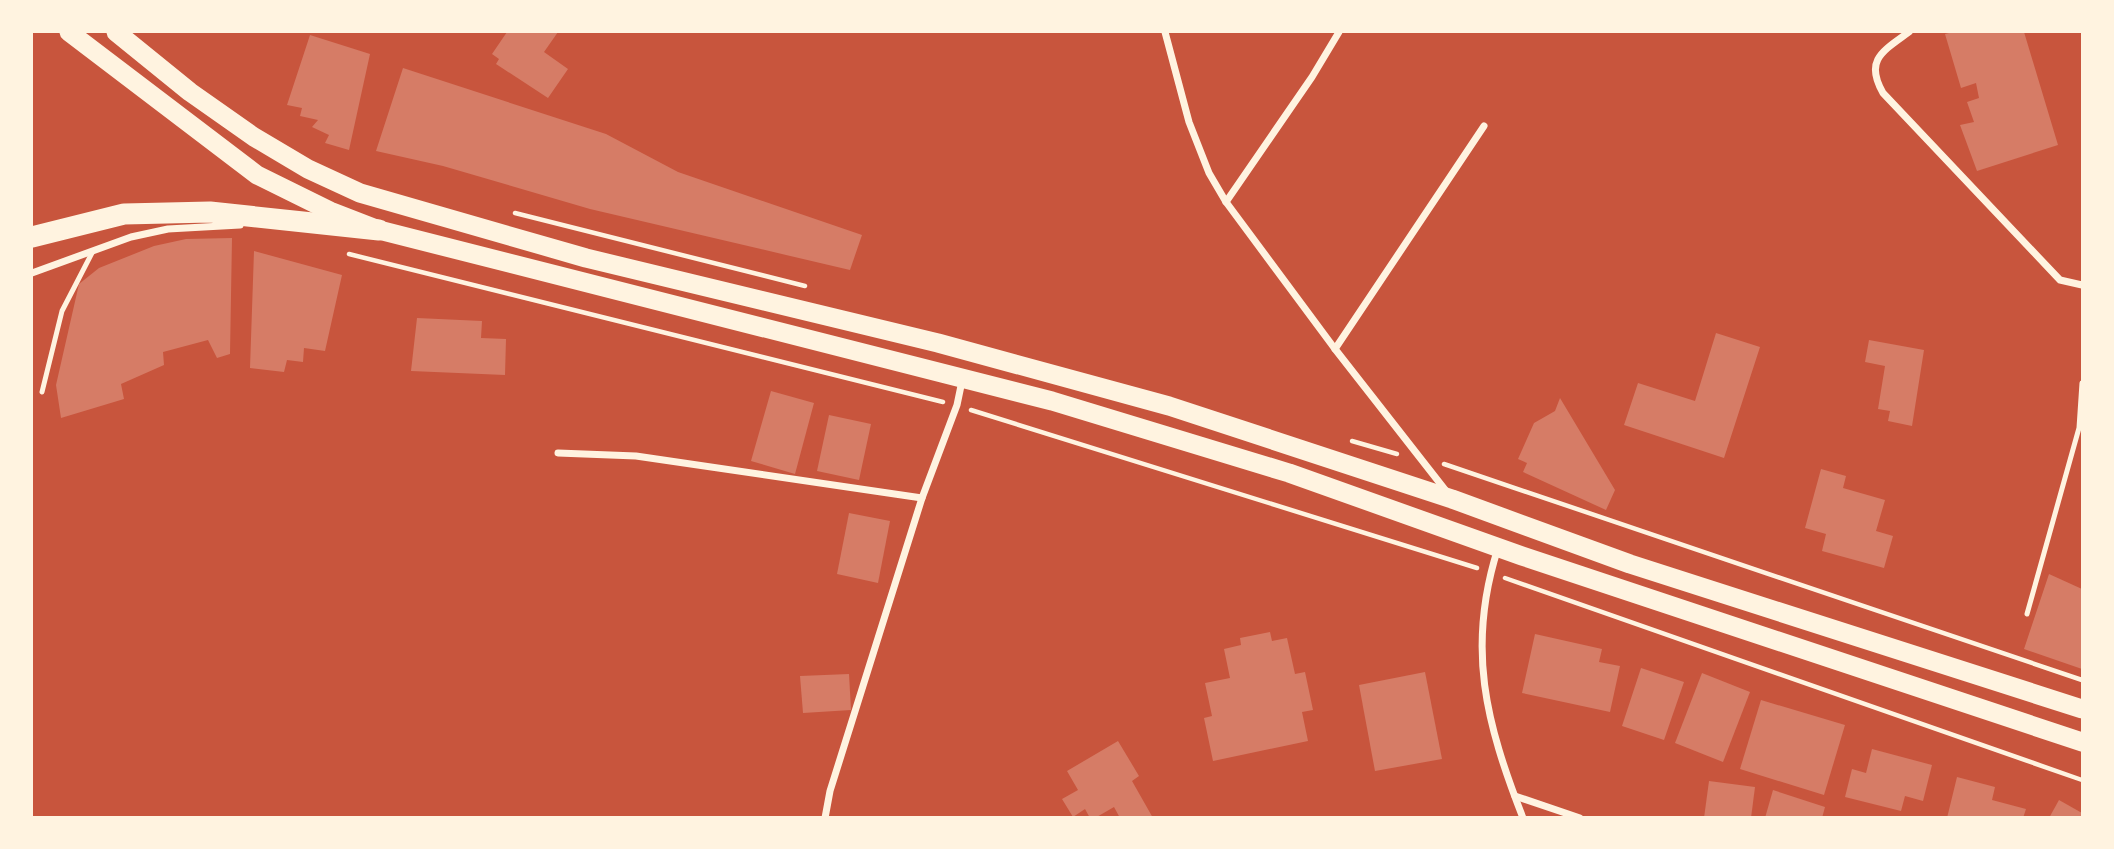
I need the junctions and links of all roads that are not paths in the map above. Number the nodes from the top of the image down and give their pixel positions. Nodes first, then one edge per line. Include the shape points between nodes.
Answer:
1 (69, 32) edge
2 (116, 32) edge
3 (1165, 32) edge
4 (1339, 32) edge
5 (1909, 32) edge
6 (1484, 126) dead end
7 (1226, 202) junction
8 (289, 221) junction
9 (379, 230) junction
10 (32, 237) edge
11 (94, 248) junction
12 (32, 273) edge
13 (2082, 285) edge
14 (1335, 349) junction
15 (962, 380) junction
16 (2082, 383) edge
17 (42, 392) dead end
18 (558, 453) dead end
19 (922, 498) junction
20 (1452, 499) junction
21 (1498, 548) junction
22 (2027, 614) dead end
23 (2082, 709) edge
24 (2082, 742) edge
25 (1515, 796) junction
26 (825, 817) edge
27 (1523, 817) edge
28 (1580, 817) edge

1 - 9 highway via 257,175
2 - 20 highway via 254,137 360,193 586,258 938,343 1169,406
3 - 7 street via 1188,122
4 - 7 street
5 - 13 street via 1877,58 1874,73 1883,93 2060,280
6 - 14 street
7 - 14 street
8 - 9 highway
8 - 10 highway via 210,212 124,214
8 - 11 street via 168,229
9 - 15 highway
11 - 12 street
11 - 17 lane via 62,311
14 - 20 street
15 - 19 street
15 - 21 highway via 1052,401 1289,473
16 - 22 lane via 2079,428
18 - 19 street via 636,456
19 - 26 street
20 - 23 highway via 1630,564
21 - 24 highway
21 - 25 street via 1483,608 1480,657 1491,720
25 - 27 street
25 - 28 street

